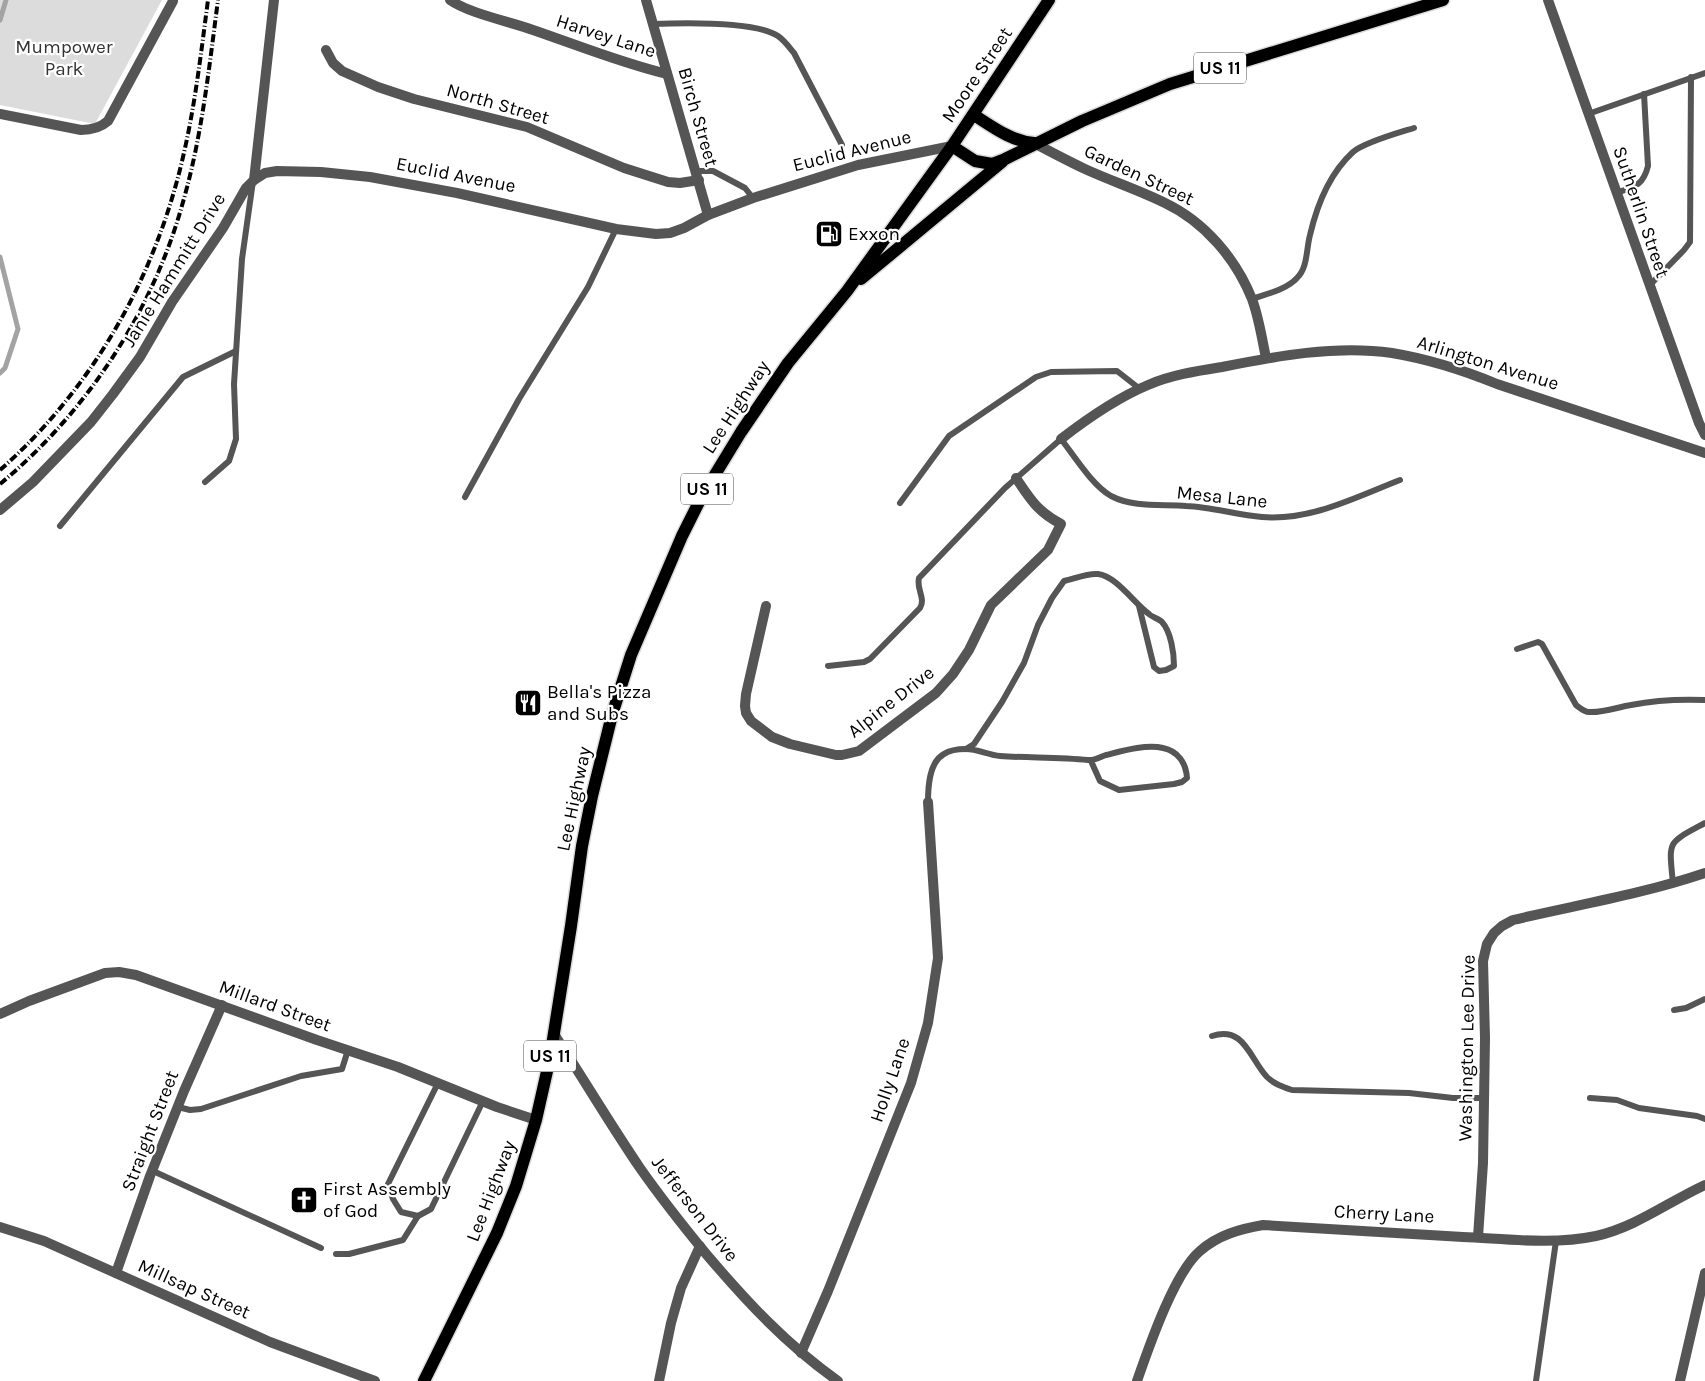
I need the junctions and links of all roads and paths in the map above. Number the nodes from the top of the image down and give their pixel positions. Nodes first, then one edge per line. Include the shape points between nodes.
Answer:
1 (274, 0) edge
2 (450, 0) edge
3 (646, 0) edge
4 (1049, 0) edge
5 (1443, 0) edge
6 (1548, 0) edge
7 (174, 1) dead end
8 (653, 24) junction
9 (326, 50) dead end
10 (1705, 73) edge
11 (667, 74) junction
12 (1691, 77) junction
13 (1644, 94) junction
14 (0, 114) edge
15 (1588, 114) junction
16 (974, 115) junction
17 (1414, 128) dead end
18 (1034, 143) junction
19 (842, 145) dead end
20 (952, 146) junction
21 (1005, 159) junction
22 (697, 176) junction
23 (254, 180) junction
24 (1616, 193) junction
25 (753, 198) junction
26 (708, 215) junction
27 (616, 229) junction
28 (1649, 286) junction
29 (847, 291) junction
30 (1252, 300) junction
31 (236, 352) junction
32 (1266, 358) junction
33 (1140, 389) junction
34 (1705, 435) edge
35 (1061, 439) junction
36 (1705, 452) edge
37 (1016, 478) junction
38 (1400, 480) dead end
39 (205, 482) dead end
40 (465, 497) dead end
41 (900, 503) dead end
42 (0, 510) edge
43 (60, 526) dead end
44 (766, 606) dead end
45 (1139, 606) junction
46 (1516, 649) dead end
47 (828, 666) dead end
48 (1705, 700) edge
49 (966, 749) junction
50 (1091, 761) junction
51 (928, 802) joint
52 (1705, 823) edge
53 (1705, 872) edge
54 (1673, 884) junction
55 (1705, 999) edge
56 (222, 1005) junction
57 (1674, 1010) dead end
58 (0, 1014) edge
59 (554, 1034) junction
60 (1212, 1036) dead end
61 (348, 1050) junction
62 (438, 1083) junction
63 (1484, 1098) junction
64 (1590, 1098) dead end
65 (483, 1101) junction
66 (178, 1107) junction
67 (1705, 1119) edge
68 (536, 1120) junction
69 (152, 1171) junction
70 (1705, 1185) edge
71 (418, 1216) junction
72 (1, 1228) edge
73 (1478, 1237) junction
74 (1556, 1241) junction
75 (700, 1246) junction
76 (321, 1248) dead end
77 (336, 1254) dead end
78 (116, 1273) junction
79 (1705, 1273) edge
80 (801, 1353) junction
81 (375, 1381) edge
82 (424, 1381) edge
83 (659, 1381) edge
84 (838, 1381) edge
85 (1137, 1381) edge
86 (1536, 1381) edge
87 (1680, 1381) edge

1 - 23 street
2 - 11 street, Harvey Lane
3 - 8 street, Birch Street
4 - 16 main road, Moore Street
5 - 18 main road, US 11 via 1170,84
6 - 15 street, Sutherlin Street
7 - 14 street via 108,121 102,126 81,130
8 - 11 street, Birch Street
8 - 19 lane via 686,22 752,28 777,36 794,53
9 - 22 street, North Street via 342,71 378,87 527,127 624,168 668,182 680,184
10 - 12 lane
11 - 22 street, Birch Street
12 - 13 lane
12 - 28 lane via 1690,242
13 - 15 lane
13 - 24 lane via 1646,176 1635,187
15 - 24 street, Sutherlin Street
16 - 18 main road via 1012,139
16 - 20 main road, Moore Street
17 - 30 lane via 1354,151 1327,186 1315,213 1304,268 1288,285
18 - 21 main road, US 11
18 - 30 street, Garden Street via 1182,212 1226,252
20 - 21 main road, US 11 via 975,161 992,164
20 - 25 street, Euclid Avenue via 858,165
20 - 29 main road, Lee Highway / US 11
21 - 29 main road
22 - 25 lane via 713,171 745,188
22 - 26 street, Birch Street
23 - 27 street, Euclid Avenue via 265,173 277,171 370,178 457,193
23 - 31 lane via 242,259
23 - 42 street, Janie Hammitt Drive via 113,394 91,422 33,482
24 - 28 street, Sutherlin Street
25 - 26 street, Euclid Avenue
26 - 27 street, Euclid Avenue via 670,233
27 - 40 lane via 588,287 519,399
28 - 34 street, Sutherlin Street
29 - 59 main road, Lee Highway / US 11 via 788,363 702,496 631,655 592,796
30 - 32 street, Garden Street
31 - 39 lane via 236,439 229,461
31 - 43 lane via 183,377
32 - 33 street, Arlington Avenue via 1183,374
32 - 36 street, Arlington Avenue via 1344,351 1416,357
33 - 35 street, Arlington Avenue via 1105,408
33 - 41 lane via 1117,371 1051,372 1036,377 950,436
35 - 37 lane
35 - 38 lane, Mesa Lane via 1099,487 1127,502 1275,518 1322,511
37 - 44 street, Alpine Drive via 1036,507 1062,524 1052,545 991,605 969,650 936,693 859,752 836,755 790,744 772,737 751,721 746,713 746,694
37 - 47 lane via 919,578 923,604 901,628 870,659
45 - 45 lane via 1162,622 1168,634 1174,666 1158,671 1154,666
45 - 49 lane via 1109,578 1098,574 1064,581 1052,598 1024,663 1002,702 974,744
46 - 48 lane via 1533,642 1542,644 1576,705 1583,711 1684,698
49 - 50 lane via 1002,756
49 - 51 lane via 946,752 934,764
50 - 50 lane via 1147,747 1164,748 1179,756 1187,778 1174,784 1119,790 1100,781
51 - 80 street, Holly Lane via 938,958 928,1023 911,1083
52 - 54 lane via 1678,837 1672,845
53 - 54 street, Washington Lee Drive
54 - 63 street, Washington Lee Drive via 1513,920 1494,933 1483,961
55 - 57 lane
56 - 58 street, Millard Street via 119,972 105,974
56 - 61 street, Millard Street
56 - 66 street, Straight Street
59 - 68 main road, Lee Highway / US 11
59 - 75 street, Jefferson Drive via 639,1167
60 - 63 lane via 1226,1034 1243,1042 1267,1077 1292,1090
61 - 62 street, Millard Street
61 - 66 lane via 342,1069 301,1076 201,1108
62 - 65 street, Millard Street
62 - 71 lane via 388,1184 401,1212
63 - 73 street, Washington Lee Drive
64 - 67 lane via 1617,1100 1639,1108
65 - 68 street, Millard Street
65 - 71 lane via 431,1209
66 - 69 street, Straight Street
68 - 82 main road, Lee Highway / US 11 via 516,1186 497,1233
69 - 76 lane
69 - 78 street, Straight Street
70 - 74 street, Cherry Lane via 1618,1230
71 - 77 lane via 403,1240 349,1254
72 - 78 street, Millsap Street via 44,1241
73 - 74 street, Cherry Lane
73 - 85 street, Cherry Lane via 1263,1225 1240,1229 1218,1238 1196,1254 1183,1273 1156,1330
74 - 86 lane
75 - 80 street, Jefferson Drive via 772,1327
75 - 83 street via 681,1288
78 - 81 street, Millsap Street via 270,1342
79 - 87 street
80 - 84 street, Jefferson Drive

